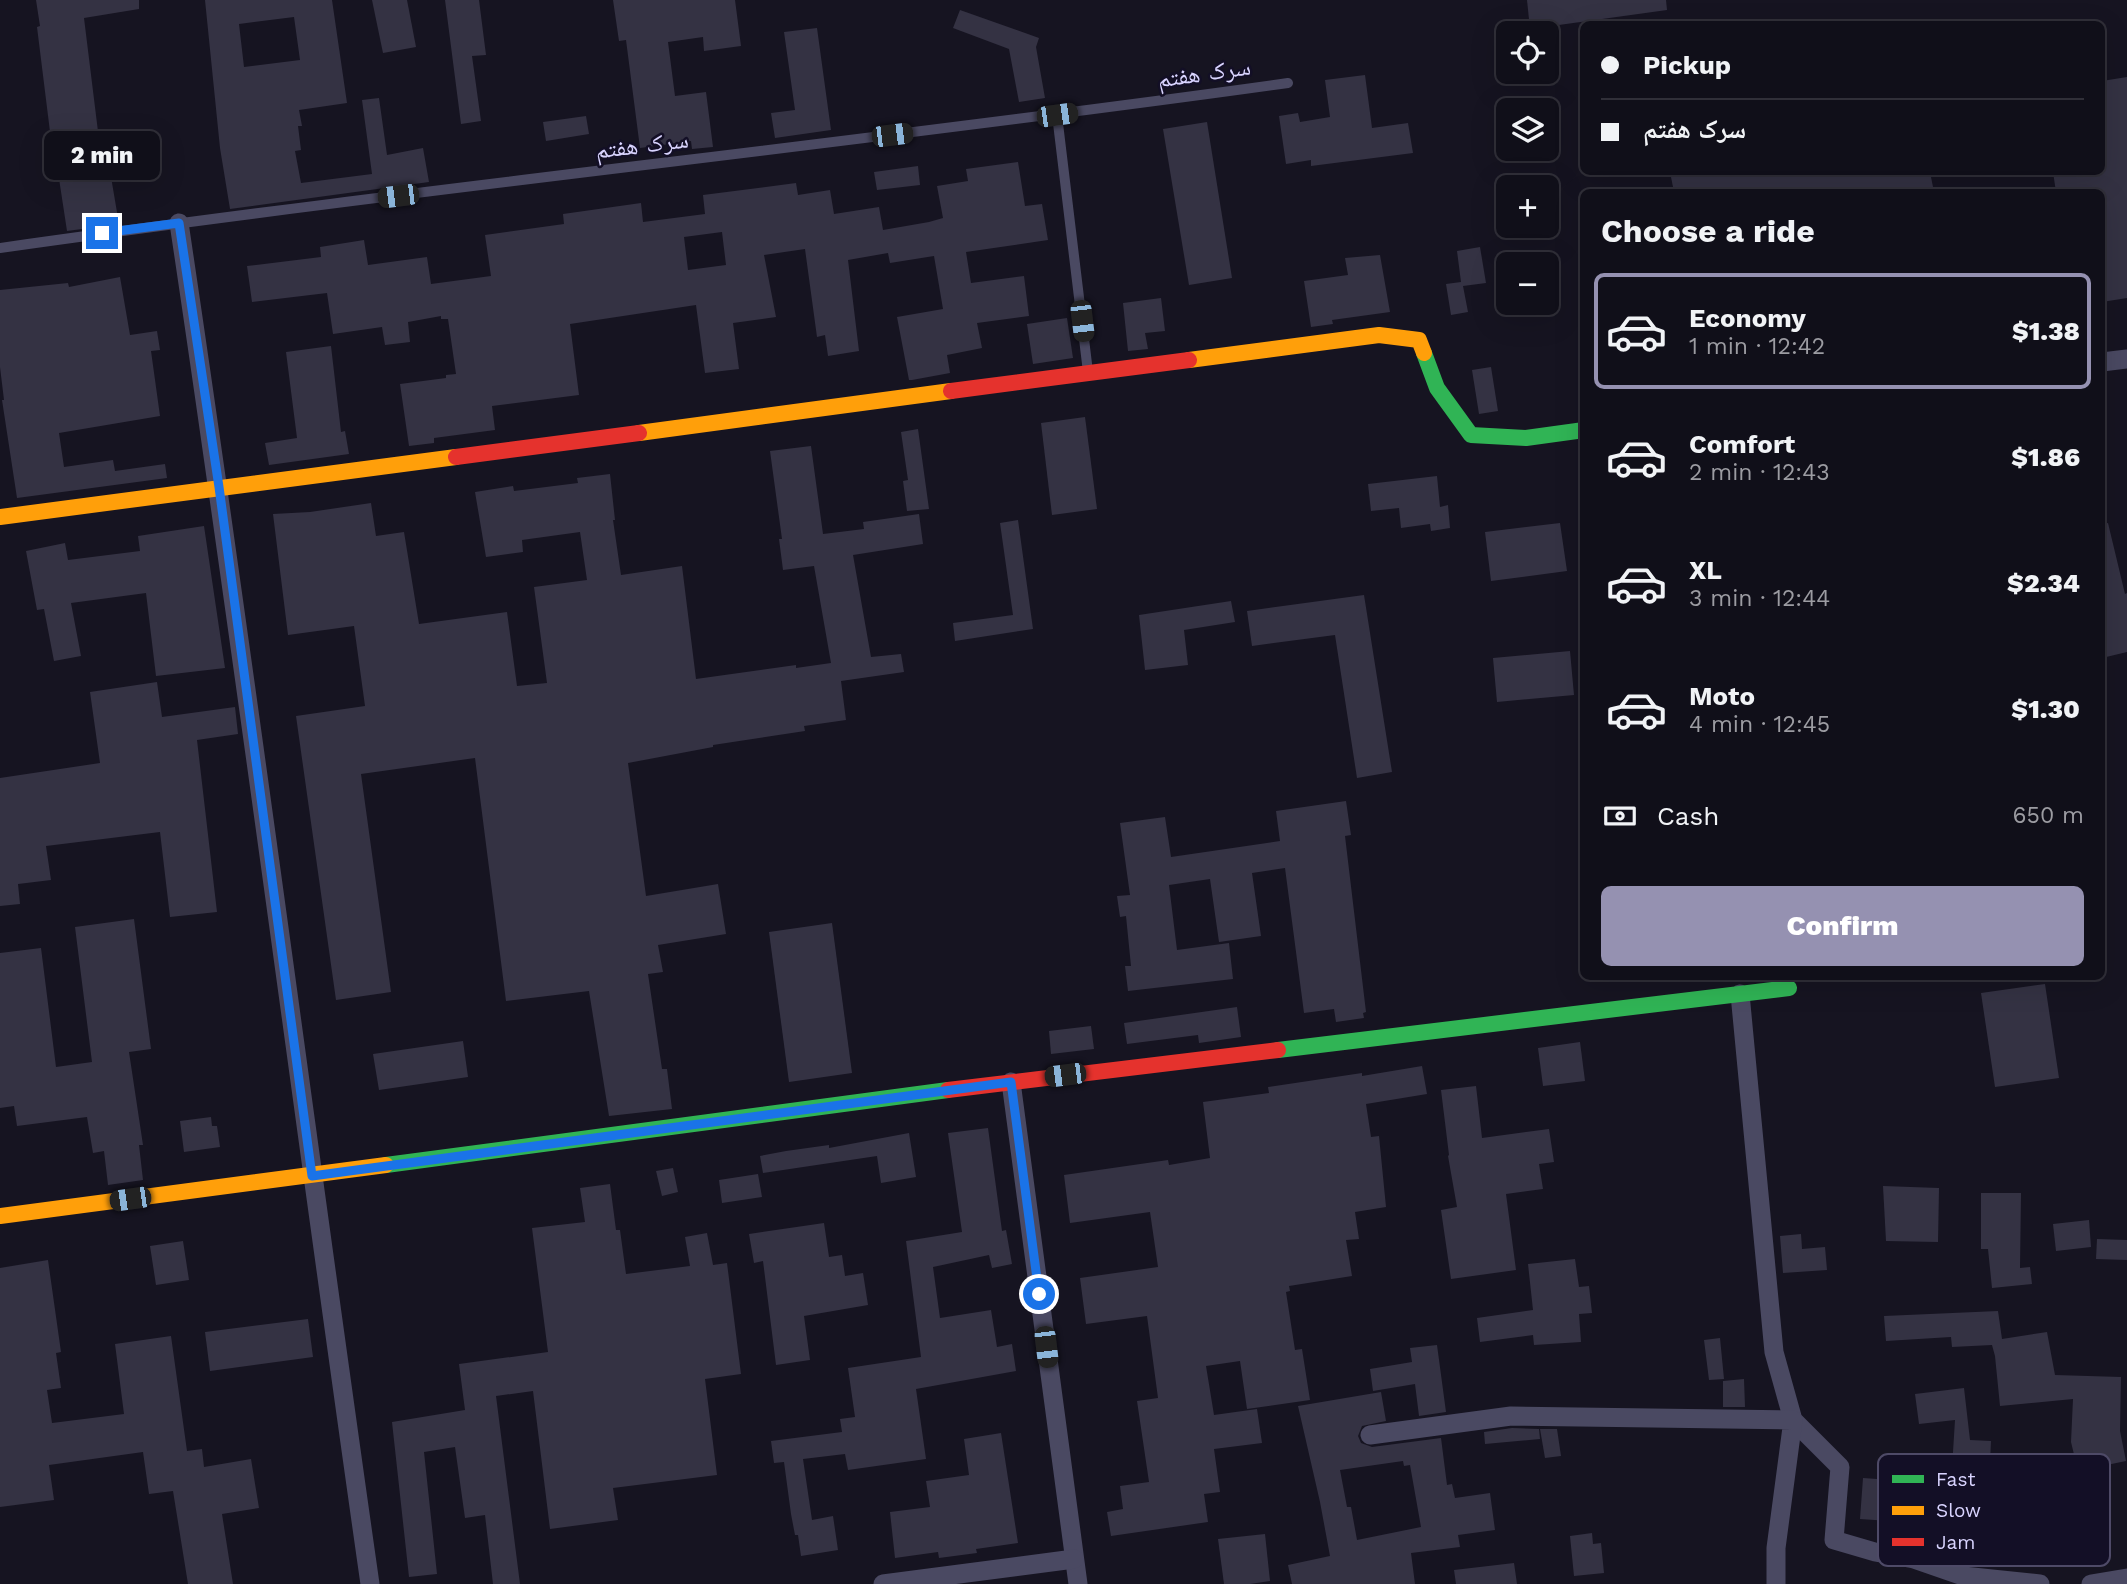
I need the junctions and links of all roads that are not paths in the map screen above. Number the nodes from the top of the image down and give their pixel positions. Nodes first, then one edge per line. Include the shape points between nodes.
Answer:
1 (1288, 83) dead end
2 (1057, 115) junction
3 (179, 223) junction
4 (0, 248) edge
5 (2127, 359) edge
6 (2105, 362) edge
7 (1088, 372) junction
8 (1580, 431) edge
9 (219, 487) junction
10 (0, 517) edge
11 (1788, 988) dead end
12 (1740, 994) junction
13 (1011, 1082) junction
14 (312, 1176) junction
15 (0, 1216) edge
16 (1793, 1420) junction
17 (1370, 1435) dead end
18 (1878, 1553) edge
19 (1074, 1559) junction
20 (1934, 1566) edge
21 (2127, 1578) edge
22 (370, 1584) edge
23 (883, 1584) edge
24 (1078, 1584) edge
25 (1776, 1584) edge
26 (2040, 1584) edge
27 (2091, 1584) edge

1 - 2 lane, سرک هفتم
2 - 3 lane, سرک هفتم
2 - 7 lane
3 - 4 lane, سرک هفتم
3 - 9 street
5 - 6 street
7 - 8 street via 1378,335 1419,340 1437,388 1471,435 1526,438
7 - 9 street
9 - 10 street
9 - 14 street
11 - 12 street
12 - 13 street
12 - 16 street via 1774,1352
13 - 14 street
13 - 19 street
14 - 15 street
14 - 22 street
16 - 17 street via 1511,1416
16 - 18 street via 1840,1467 1834,1540
16 - 25 street via 1776,1548
19 - 23 street
19 - 24 street
20 - 26 street via 1963,1576
21 - 27 street

